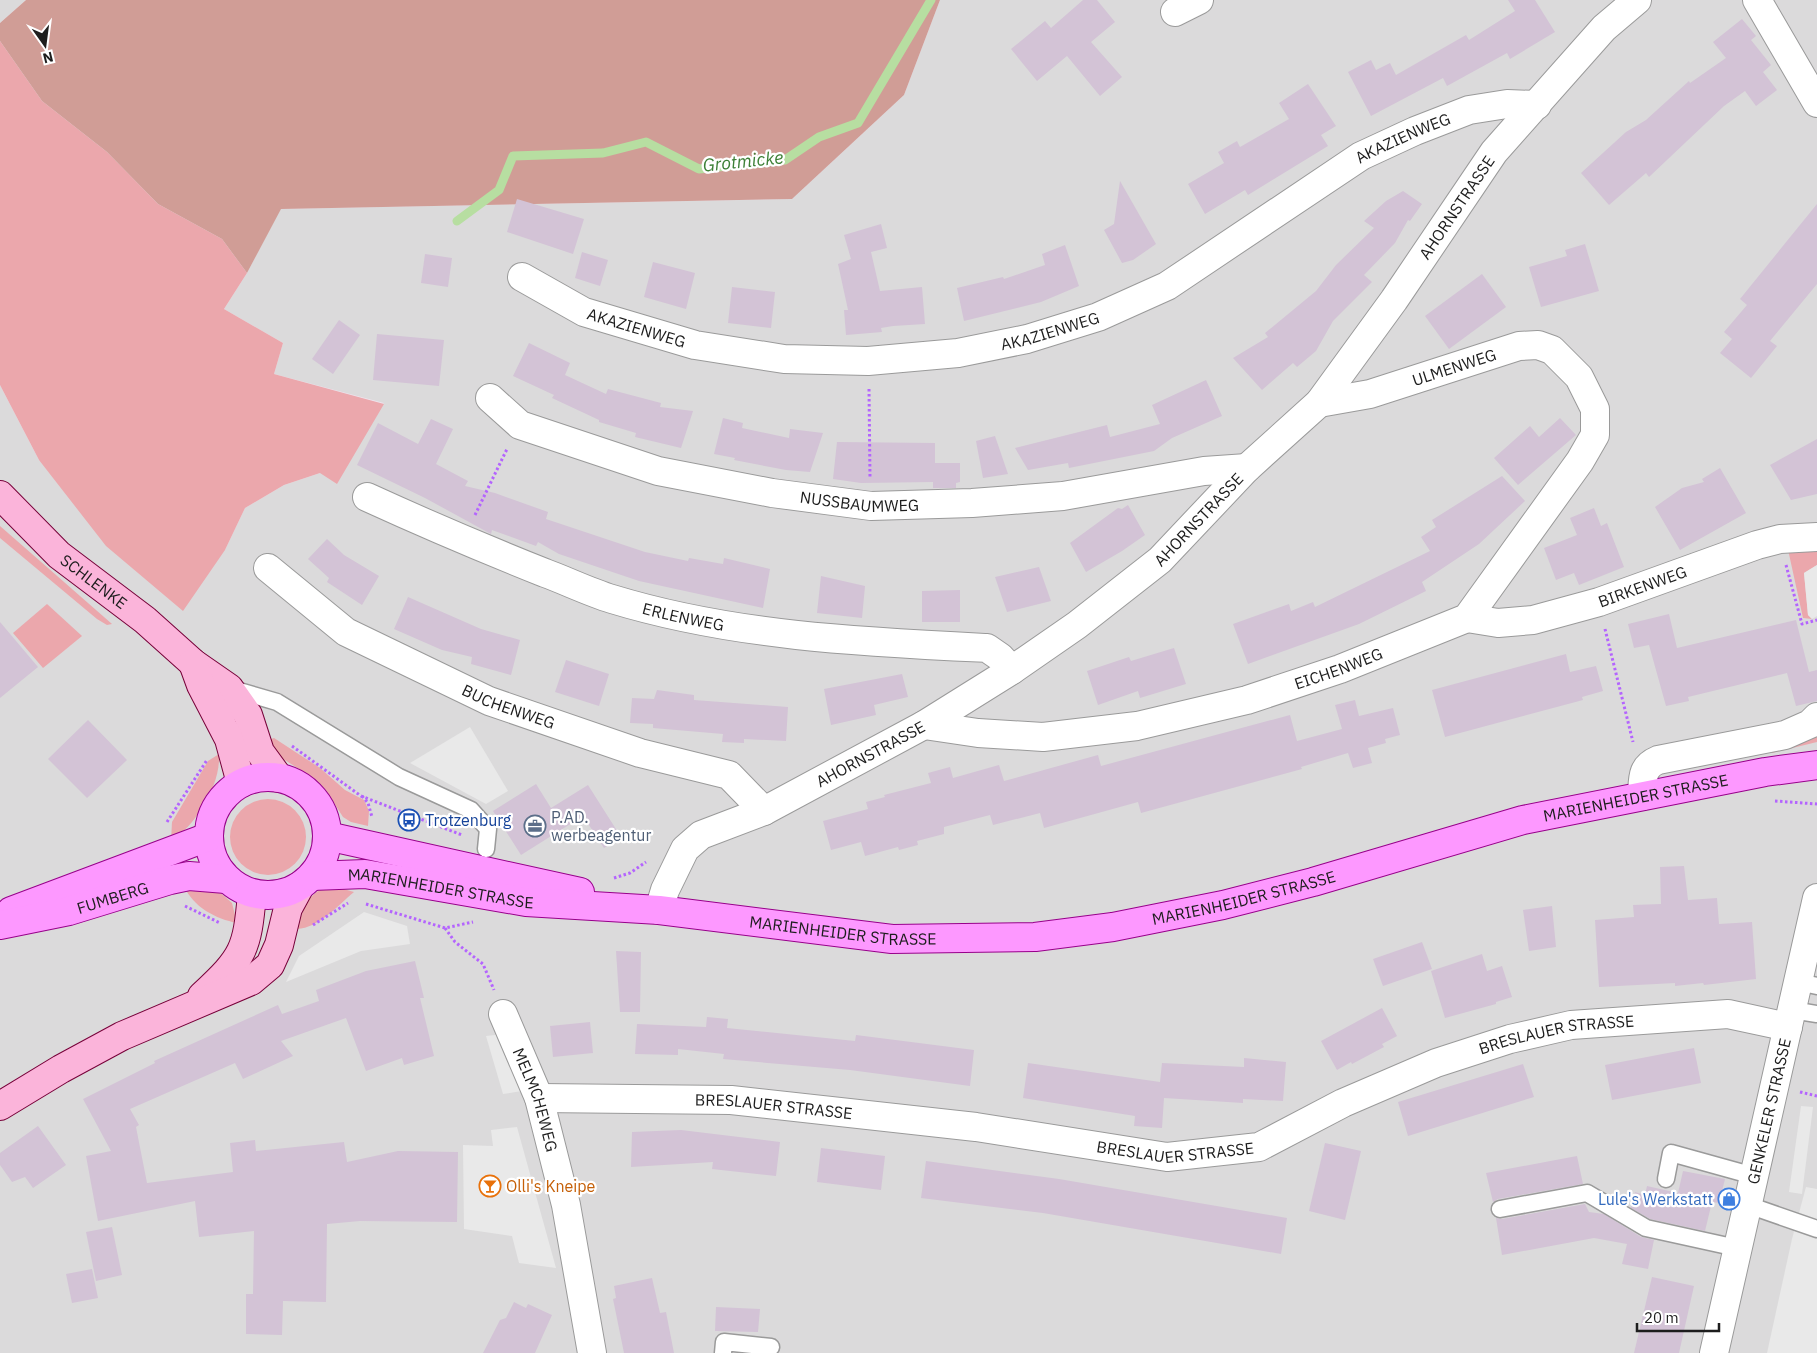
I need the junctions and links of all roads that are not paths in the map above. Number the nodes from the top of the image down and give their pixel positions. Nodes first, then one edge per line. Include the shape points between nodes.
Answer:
1 (1199, 0) edge
2 (1638, 0) edge
3 (1757, 0) edge
4 (1175, 12) dead end
5 (1817, 103) edge
6 (1537, 105) junction
7 (522, 277) dead end
8 (490, 398) dead end
9 (1319, 402) junction
10 (1247, 468) junction
11 (0, 495) edge
12 (367, 497) dead end
13 (1817, 538) edge
14 (268, 568) dead end
15 (1467, 618) junction
16 (193, 663) junction
17 (1012, 670) junction
18 (230, 688) junction
19 (1817, 717) edge
20 (924, 725) junction
21 (1817, 766) edge
22 (279, 778) junction
23 (241, 783) junction
24 (1643, 783) junction
25 (764, 811) junction
26 (327, 836) junction
27 (208, 837) junction
28 (486, 849) dead end
29 (226, 879) junction
30 (306, 881) junction
31 (252, 894) junction
32 (1817, 898) edge
33 (660, 910) junction
34 (0, 915) edge
35 (0, 925) edge
36 (1807, 984) edge
37 (190, 1007) junction
38 (504, 1014) road end
39 (1799, 1017) edge
40 (539, 1098) junction
41 (0, 1106) edge
42 (1754, 1176) junction
43 (1666, 1179) dead end
44 (1748, 1205) junction
45 (1500, 1209) dead end
46 (1817, 1229) edge
47 (1737, 1248) junction
48 (771, 1346) dead end
49 (592, 1353) edge
50 (723, 1353) edge
51 (1714, 1353) edge

1 - 4 street
2 - 6 street, AHORNSTRASSE via 1604,28
3 - 5 street
6 - 7 street, AKAZIENWEG via 1507,104 1469,110 1415,130 1361,156 1167,286 1098,317 1027,339 958,353 868,361 784,360 695,345 584,312
6 - 9 street, AHORNSTRASSE via 1494,152 1394,300
8 - 10 street, NUSSBAUMWEG via 520,425 658,471 772,493 871,506 972,504 1063,496 1204,471
9 - 10 street, AHORNSTRASSE
9 - 15 street, ULMENWEG via 1370,394 1519,346 1538,345 1552,350 1579,377 1595,408 1595,435 1580,461
10 - 17 street, AHORNSTRASSE via 1160,560 1078,625
11 - 16 main road, SCHLENKE via 59,555 145,620
12 - 17 street, ERLENWEG via 463,540 612,599 685,617 779,633 864,642 987,648
13 - 15 street, BIRKENWEG via 1780,539 1599,602 1533,620 1498,623
14 - 25 street, BUCHENWEG via 354,636 489,701 640,753 729,775
15 - 20 street, EICHENWEG via 1340,669 1247,700 1137,726 1043,737 978,733
16 - 18 main road, SCHLENKE
16 - 23 main road, SCHLENKE via 201,686 229,739
17 - 20 street, AHORNSTRASSE
18 - 22 main road, SCHLENKE via 248,715 260,752
18 - 28 lane via 277,702 399,777 471,810 488,829
19 - 24 street via 1810,724 1785,735 1649,763
20 - 25 street, AHORNSTRASSE
21 - 24 main road, MARIENHEIDER STRASSE
22 - 23 main road via 260,777
22 - 26 main road via 310,794 323,814
23 - 27 main road via 221,800 209,824
24 - 33 main road, MARIENHEIDER STRASSE via 1313,882 1223,905 1113,927 1035,937 892,939
25 - 33 street, AHORNSTRASSE via 693,840 664,890
26 - 30 main road via 325,851
26 - 33 main road, MARIENHEIDER STRASSE
27 - 29 main road via 210,853
27 - 34 main road, FUMBERG
29 - 31 main road
29 - 35 main road, FUMBERG via 189,876 68,911
30 - 31 main road via 285,893 269,896
30 - 33 main road, MARIENHEIDER STRASSE via 365,874 526,902
30 - 37 main road via 288,908 270,965 251,981
31 - 37 main road via 249,931 239,958
32 - 36 street, GENKELER STRASSE
36 - 39 street, GENKELER STRASSE
37 - 41 main road via 122,1036
38 - 40 street, MELMCHEWEG
39 - 40 street, BRESLAUER STRASSE via 1728,1014 1571,1025 1510,1039 1436,1063 1343,1103 1259,1147 1167,1157 976,1127 731,1100
39 - 42 street, GENKELER STRASSE
40 - 49 street, MELMCHEWEG via 566,1205
42 - 43 lane via 1670,1153
42 - 44 street, GENKELER STRASSE
44 - 46 lane
44 - 47 street, GENKELER STRASSE
45 - 47 lane via 1587,1193 1646,1228
47 - 51 street, GENKELER STRASSE
48 - 50 lane via 724,1342

